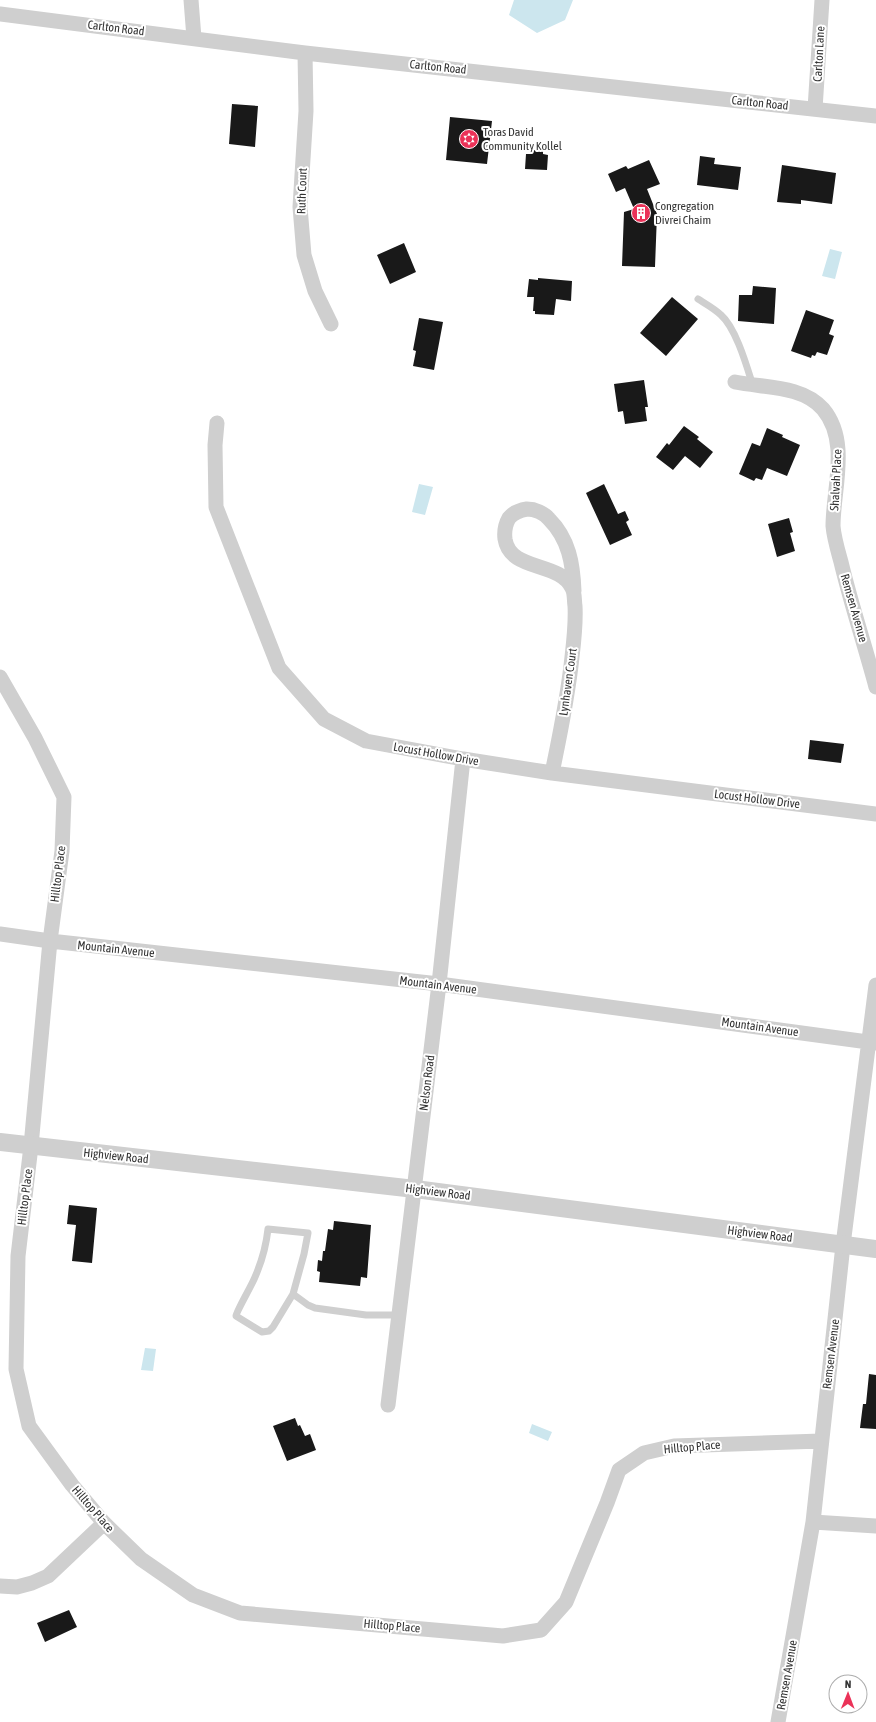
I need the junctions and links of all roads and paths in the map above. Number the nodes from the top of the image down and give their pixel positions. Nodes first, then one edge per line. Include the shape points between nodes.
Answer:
1 (191, 0) edge
2 (822, 0) edge
3 (0, 14) edge
4 (194, 38) junction
5 (305, 53) junction
6 (815, 109) junction
7 (876, 116) edge
8 (698, 299) dead end
9 (331, 324) dead end
10 (735, 382) dead end
11 (753, 386) junction
12 (217, 423) dead end
13 (833, 528) joint
14 (574, 591) junction
15 (869, 637) edge
16 (0, 677) edge
17 (876, 688) edge
18 (463, 759) junction
19 (552, 773) junction
20 (876, 814) edge
21 (0, 934) edge
22 (50, 941) junction
23 (439, 984) junction
24 (876, 985) edge
25 (872, 1042) edge
26 (0, 1142) edge
27 (31, 1146) junction
28 (415, 1189) junction
29 (843, 1245) junction
30 (876, 1250) edge
31 (294, 1294) junction
32 (400, 1315) junction
33 (388, 1405) dead end
34 (821, 1441) junction
35 (813, 1522) junction
36 (104, 1523) junction
37 (876, 1526) edge
38 (0, 1586) edge
39 (778, 1722) edge

1 - 4 street
2 - 6 street, Carlton Lane
3 - 4 street, Carlton Road
4 - 5 street, Carlton Road
5 - 6 street, Carlton Road
5 - 9 street, Ruth Court via 306,111 300,207 304,248 315,291
6 - 7 street, Carlton Road
8 - 11 lane via 722,315 730,326
10 - 11 street, Shalvah Place
11 - 13 street, Shalvah Place via 794,391 811,399 832,420 837,440 838,467
12 - 18 street, Locust Hollow Drive via 216,507 279,668 324,719 366,741
13 - 15 street, Remsen Avenue via 847,586
14 - 14 street, Lynhaven Court via 563,577 526,562 510,551 504,534 510,517 531,509 548,517 570,554
14 - 19 street, Lynhaven Court via 576,621 569,691
15 - 17 street, Remsen Avenue
16 - 22 street, Hilltop Place via 35,738 64,797 62,850
18 - 19 street, Locust Hollow Drive
18 - 23 street, Nelson Road
19 - 20 street, Locust Hollow Drive
21 - 22 street, Mountain Avenue
22 - 23 street, Mountain Avenue
22 - 27 street, Hilltop Place
23 - 25 street, Mountain Avenue
23 - 28 street, Nelson Road
24 - 25 street, Remsen Avenue
25 - 29 street, Remsen Avenue
26 - 27 street, Highview Road
27 - 28 street, Highview Road
27 - 36 street, Hilltop Place via 18,1256 16,1369 29,1426 72,1485
28 - 29 street, Highview Road
28 - 32 street, Nelson Road
29 - 30 street, Highview Road
29 - 34 street, Remsen Avenue
31 - 31 lane via 308,1233 268,1229 265,1252 236,1316 262,1332 269,1331
31 - 32 lane via 315,1308 366,1315
32 - 33 street, Nelson Road
34 - 35 street, Remsen Avenue
34 - 36 street, Hilltop Place via 674,1446 644,1453 619,1470 566,1602 542,1630 503,1636 240,1613 193,1595 141,1559
35 - 37 street
35 - 39 street, Remsen Avenue
36 - 38 street via 48,1576 17,1587

